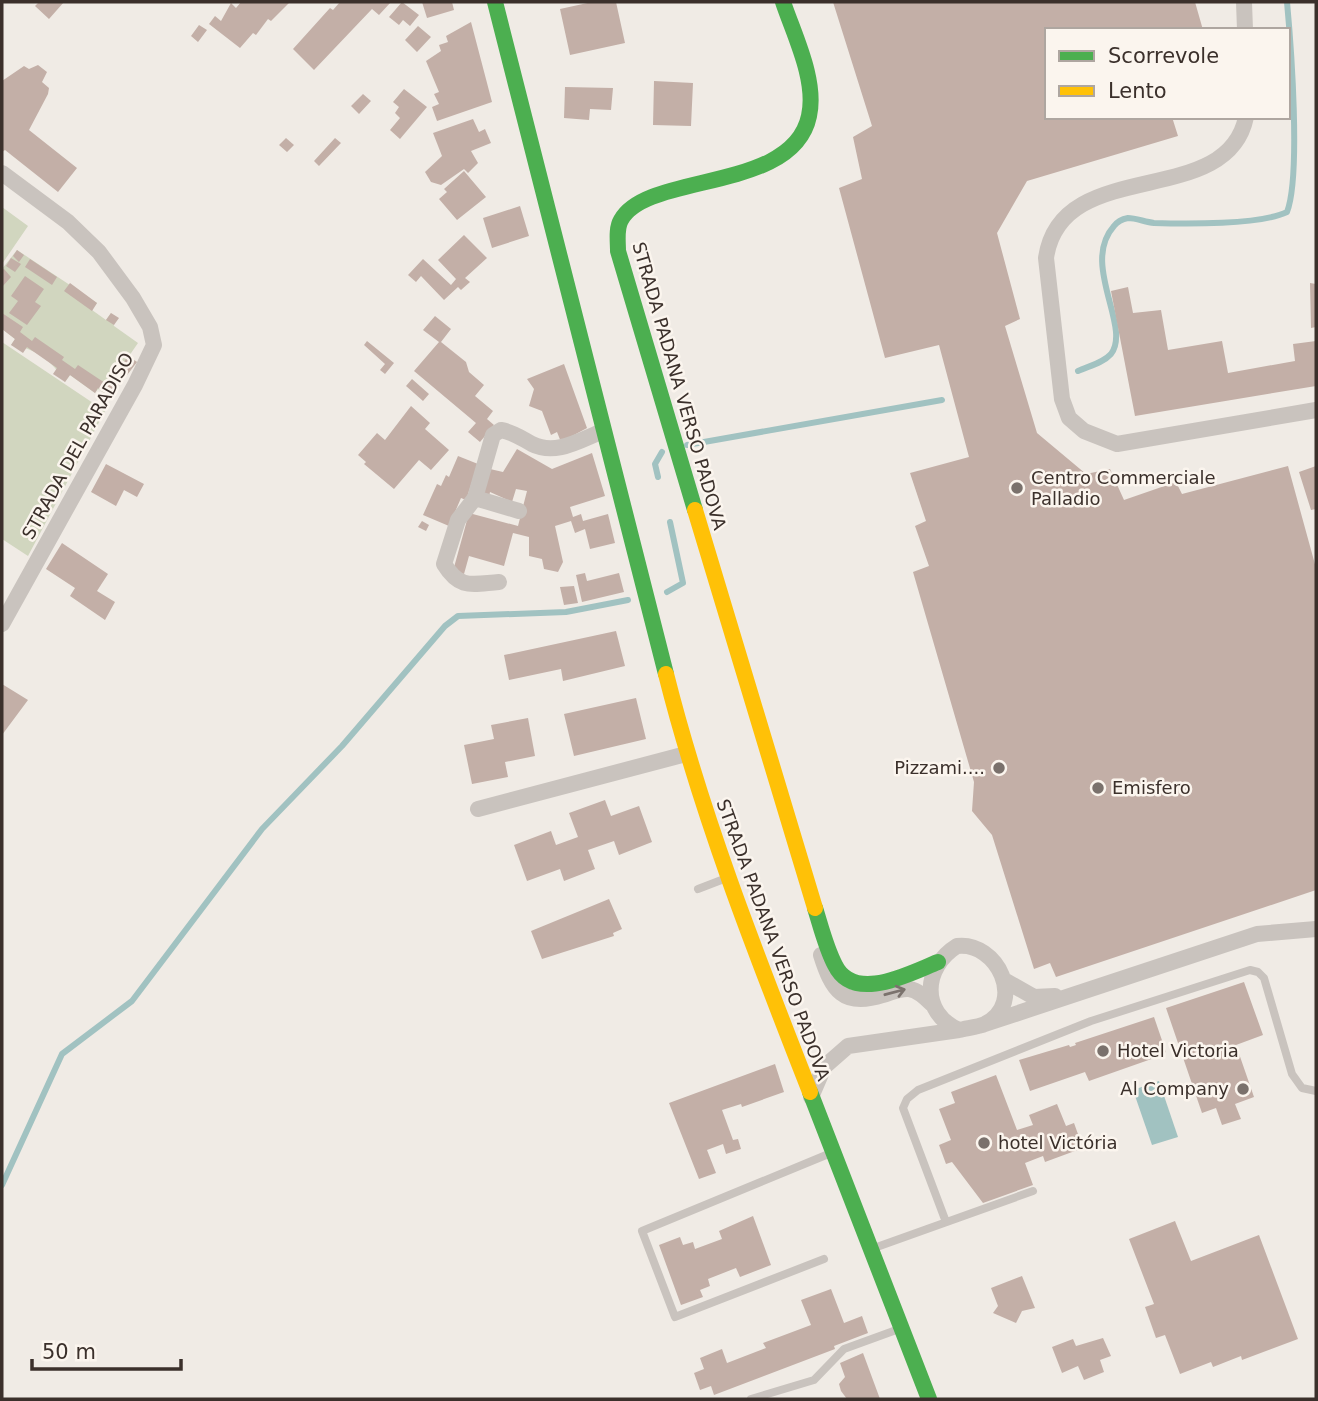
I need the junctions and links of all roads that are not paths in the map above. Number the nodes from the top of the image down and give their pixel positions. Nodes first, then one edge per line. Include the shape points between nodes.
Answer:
1 (495, 2) edge
2 (783, 2) edge
3 (1244, 2) edge
4 (1245, 28) edge
5 (1245, 119) edge
6 (2, 173) edge
7 (1316, 410) edge
8 (603, 431) junction
9 (475, 498) junction
10 (519, 510) dead end
11 (499, 582) dead end
12 (2, 624) edge
13 (686, 754) junction
14 (478, 809) dead end
15 (727, 878) junction
16 (698, 888) dead end
17 (808, 891) junction
18 (1316, 929) edge
19 (938, 962) junction
20 (1004, 980) junction
21 (1071, 994) junction
22 (932, 1004) junction
23 (985, 1024) junction
24 (959, 1030) junction
25 (1316, 1090) edge
26 (811, 1099) junction
27 (831, 1153) junction
28 (1033, 1191) dead end
29 (946, 1222) junction
30 (871, 1249) junction
31 (824, 1259) dead end
32 (902, 1328) junction
33 (751, 1399) edge
34 (929, 1399) edge

1 - 8 main road, STRADA PADANA VERSO PADOVA
2 - 17 main road, STRADA PADANA VERSO PADOVA via 809,90 809,113 801,135 767,164 638,202 619,222 617,241
3 - 4 street
5 - 7 street via 1236,146 1223,156 1194,170 1101,197 1063,216 1049,240 1046,258 1062,399 1069,418 1084,431 1117,444
6 - 12 street, STRADA DEL PARADISO via 68,222 99,252 150,327 154,345
8 - 9 street via 554,450 501,430 493,435
8 - 13 main road, STRADA PADANA VERSO PADOVA
9 - 10 street
9 - 11 street via 458,520 444,564 463,584
13 - 14 street
13 - 15 main road, STRADA PADANA VERSO PADOVA
15 - 16 lane
15 - 26 main road, STRADA PADANA VERSO PADOVA
17 - 19 main road, STRADA PADANA VERSO PADOVA via 835,966 849,982 868,985
17 -> 22 street, STRADA PADANA VERSO PADOVA via 810,917 836,990 864,1001 913,989
18 - 21 street via 1257,934
19 - 20 street, STRADA PADANA VERSO PADOVA via 957,946 974,946 989,955
19 - 22 street via 931,976
20 - 21 street via 1034,998
20 - 23 street via 1002,1005
21 - 23 street, STRADA PADANA VERSO PADOVA
22 - 24 street, STRADA PADANA VERSO PADOVA via 942,1019
23 - 24 street, STRADA PADANA VERSO PADOVA
24 - 26 street, STRADA PADANA VERSO PADOVA via 848,1046 824,1067
25 - 29 lane via 1302,1088 1292,1074 1264,978 1258,972 1226,976 1091,1021 945,1078 907,1099 904,1108
26 - 27 main road, STRADA PADANA VERSO PADOVA
27 - 30 main road, STRADA PADANA VERSO PADOVA
27 - 31 lane via 642,1231 675,1317
28 - 29 lane
29 - 30 lane
30 - 32 main road, STRADA PADANA VERSO PADOVA
32 - 33 lane via 844,1349 814,1380
32 - 34 main road, STRADA PADANA VERSO PADOVA

